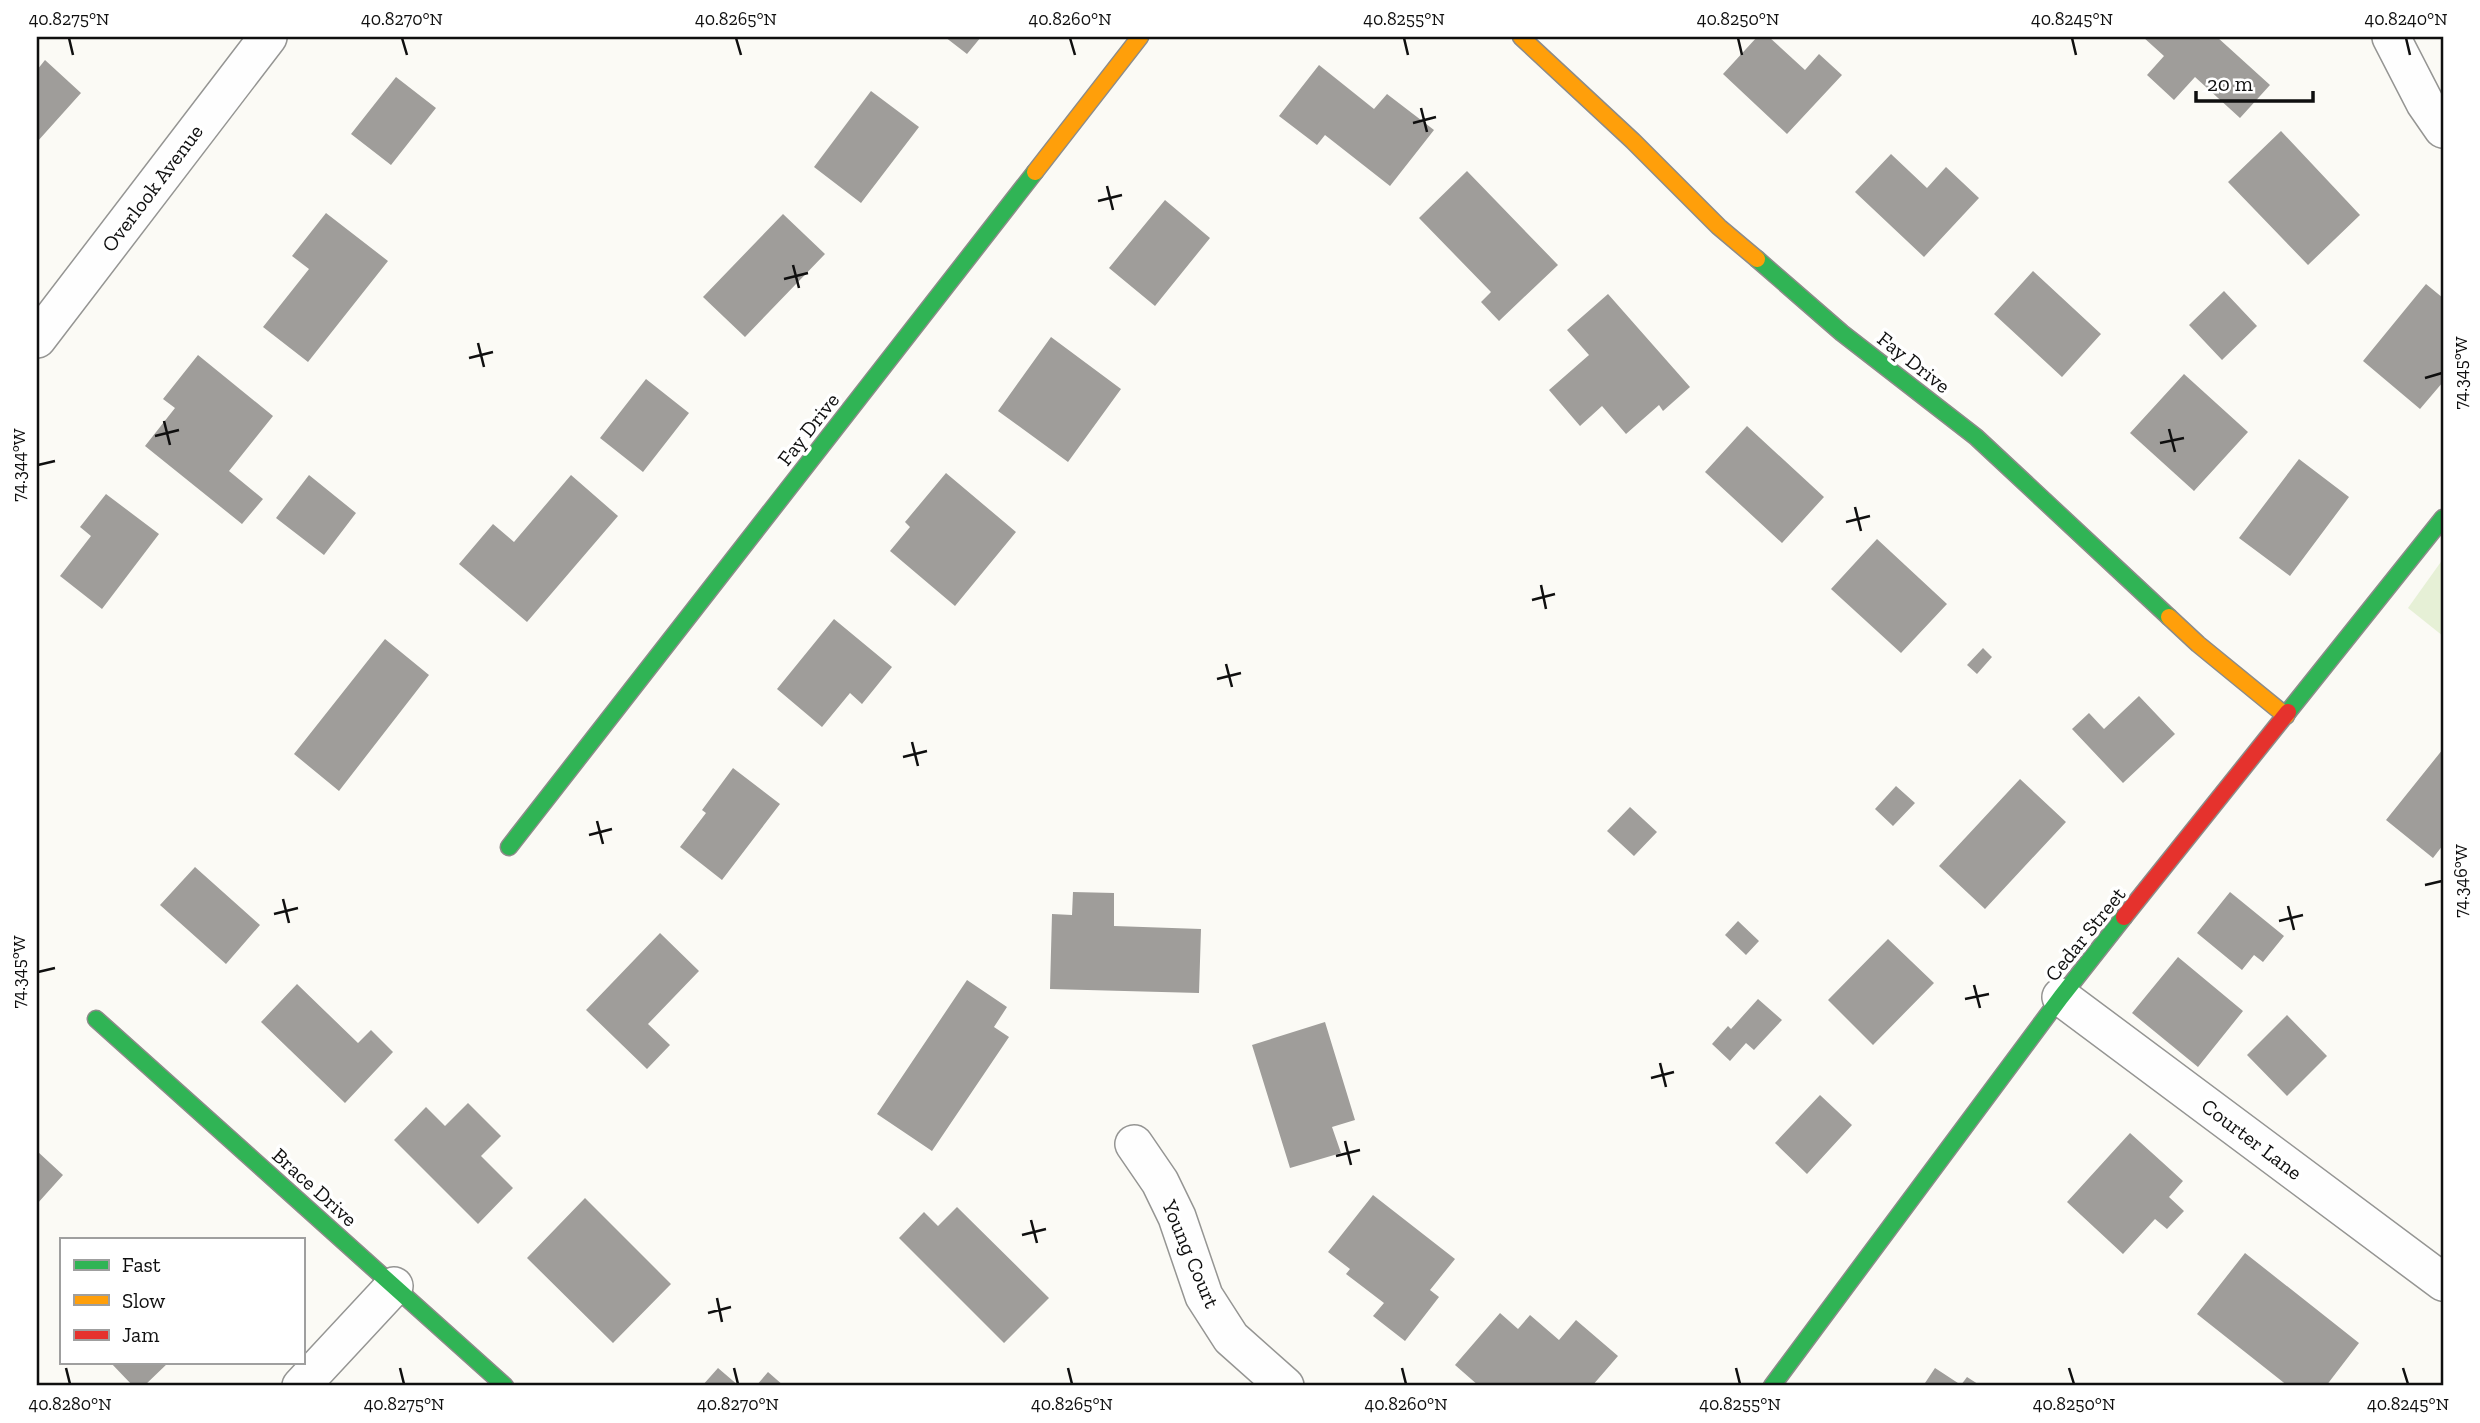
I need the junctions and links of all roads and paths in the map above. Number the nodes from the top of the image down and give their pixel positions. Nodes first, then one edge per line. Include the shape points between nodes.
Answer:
1 (268, 37) edge
2 (1140, 37) edge
3 (1521, 37) edge
4 (2390, 37) edge
5 (2443, 129) edge
6 (37, 339) edge
7 (2443, 518) edge
8 (2287, 716) junction
9 (509, 847) dead end
10 (2061, 997) junction
11 (96, 1018) dead end
12 (1134, 1144) dead end
13 (2443, 1282) edge
14 (394, 1286) junction
15 (301, 1386) edge
16 (505, 1386) edge
17 (1285, 1386) edge
18 (1772, 1386) edge

1 - 6 street, Overlook Avenue
2 - 9 street, Fay Drive
3 - 8 street, Fay Drive via 1719,227 1842,333 1976,437 2197,644
4 - 5 street
7 - 8 street, Cedar Street
8 - 10 street, Cedar Street
10 - 13 street, Courter Lane
10 - 18 street, Cedar Street
11 - 14 street, Brace Drive
12 - 17 street, Young Court via 1160,1181 1177,1217 1204,1296 1231,1338
14 - 15 street
14 - 16 street, Brace Drive

